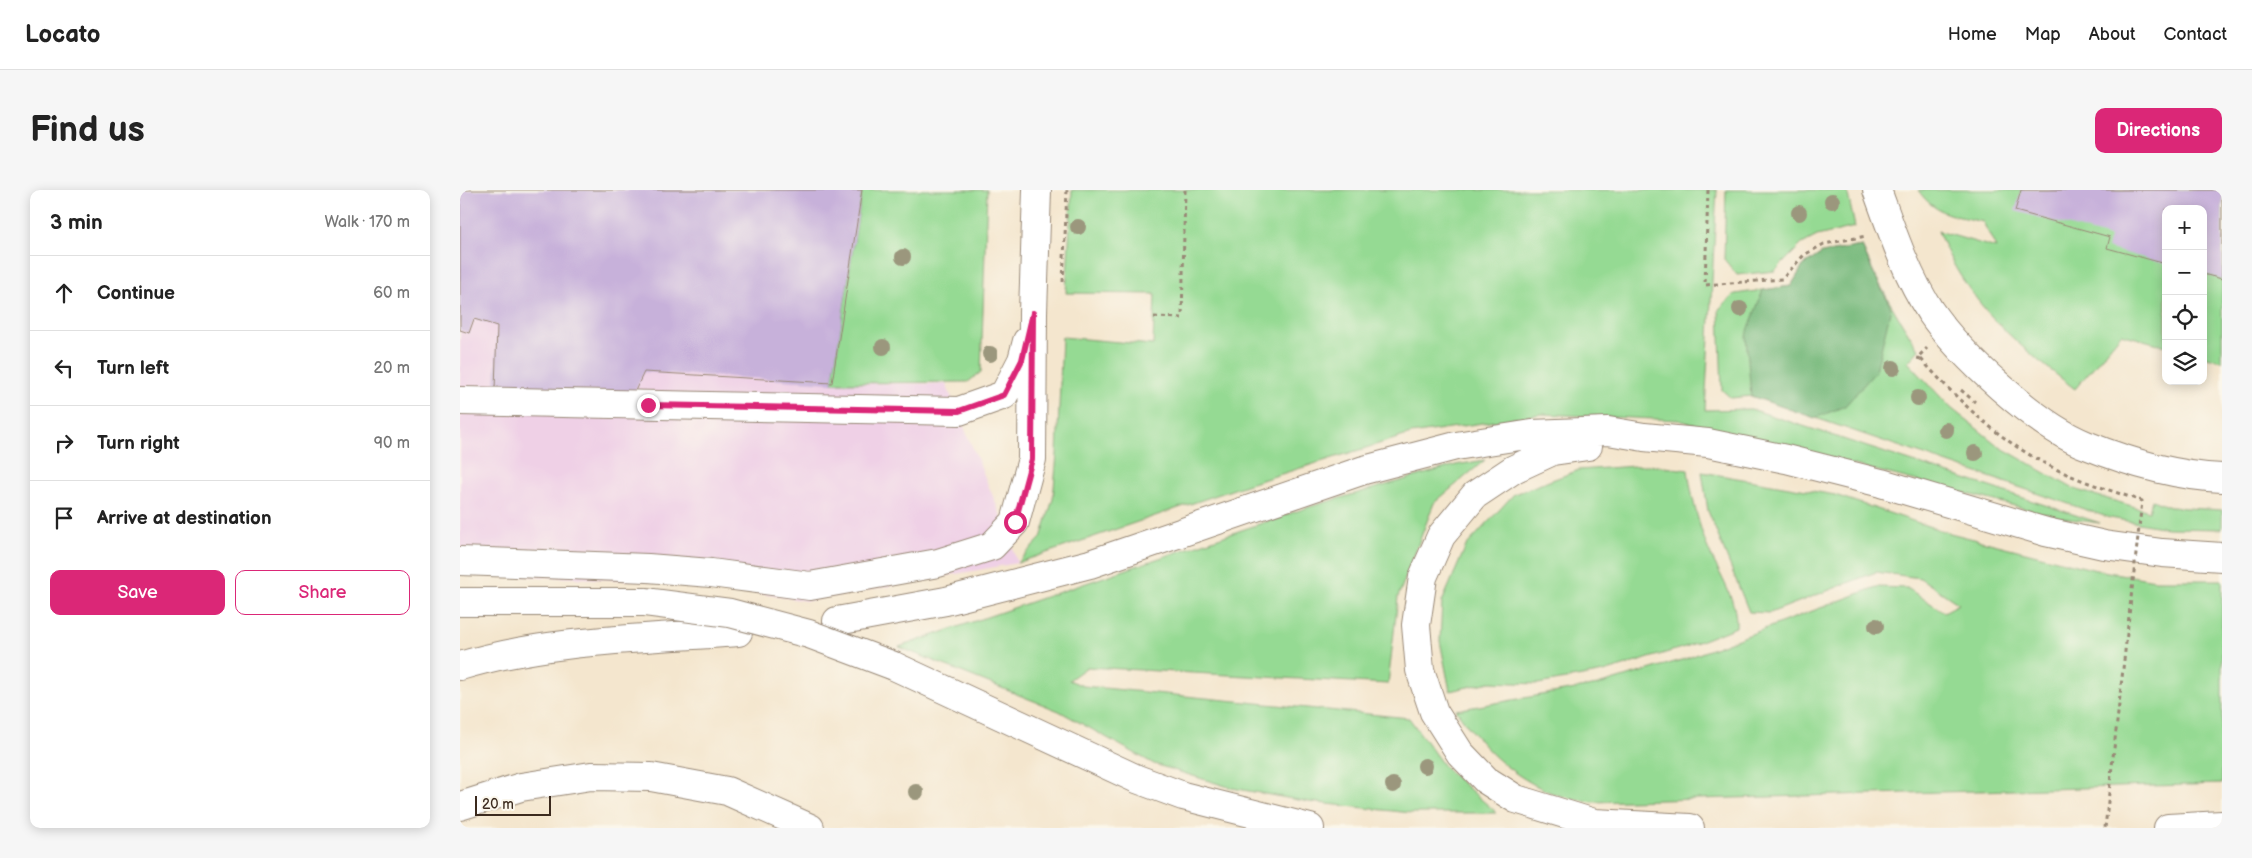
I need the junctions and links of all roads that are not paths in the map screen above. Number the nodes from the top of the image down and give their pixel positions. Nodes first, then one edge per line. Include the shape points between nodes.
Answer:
1 (1037, 190) edge
2 (1877, 190) edge
3 (1033, 313) junction
4 (460, 401) edge
5 (1644, 437) junction
6 (2222, 478) edge
7 (2222, 557) edge
8 (460, 561) edge
9 (460, 602) edge
10 (837, 621) dead end
11 (738, 632) dead end
12 (460, 666) edge
13 (460, 806) edge
14 (2222, 825) edge
15 (806, 826) edge
16 (1310, 828) edge
17 (1690, 828) edge
18 (2168, 828) edge

1 - 3 main road
2 - 6 main road via 1902,258 1930,311 1976,366 2043,420 2085,445 2148,465
3 - 4 main road via 1022,360 1004,395 959,411
3 - 8 main road via 1032,459 1015,522 992,546 938,563 810,586 648,568
5 - 7 main road via 1708,443 1786,459 1881,483 2046,532 2104,545
5 - 10 main road via 1608,431 1551,433 1456,446 1364,470 1090,564 946,601
5 - 17 main road via 1554,451 1514,469 1475,496 1441,536 1423,577 1416,625 1420,670 1434,712 1460,753 1486,780 1516,799 1594,823
9 - 16 main road, bridge via 645,602 730,613 809,634 894,666 1137,779 1192,799
11 - 12 main road via 559,646 494,656
13 - 15 main road via 521,787 591,776 651,778 726,791
14 - 18 main road

